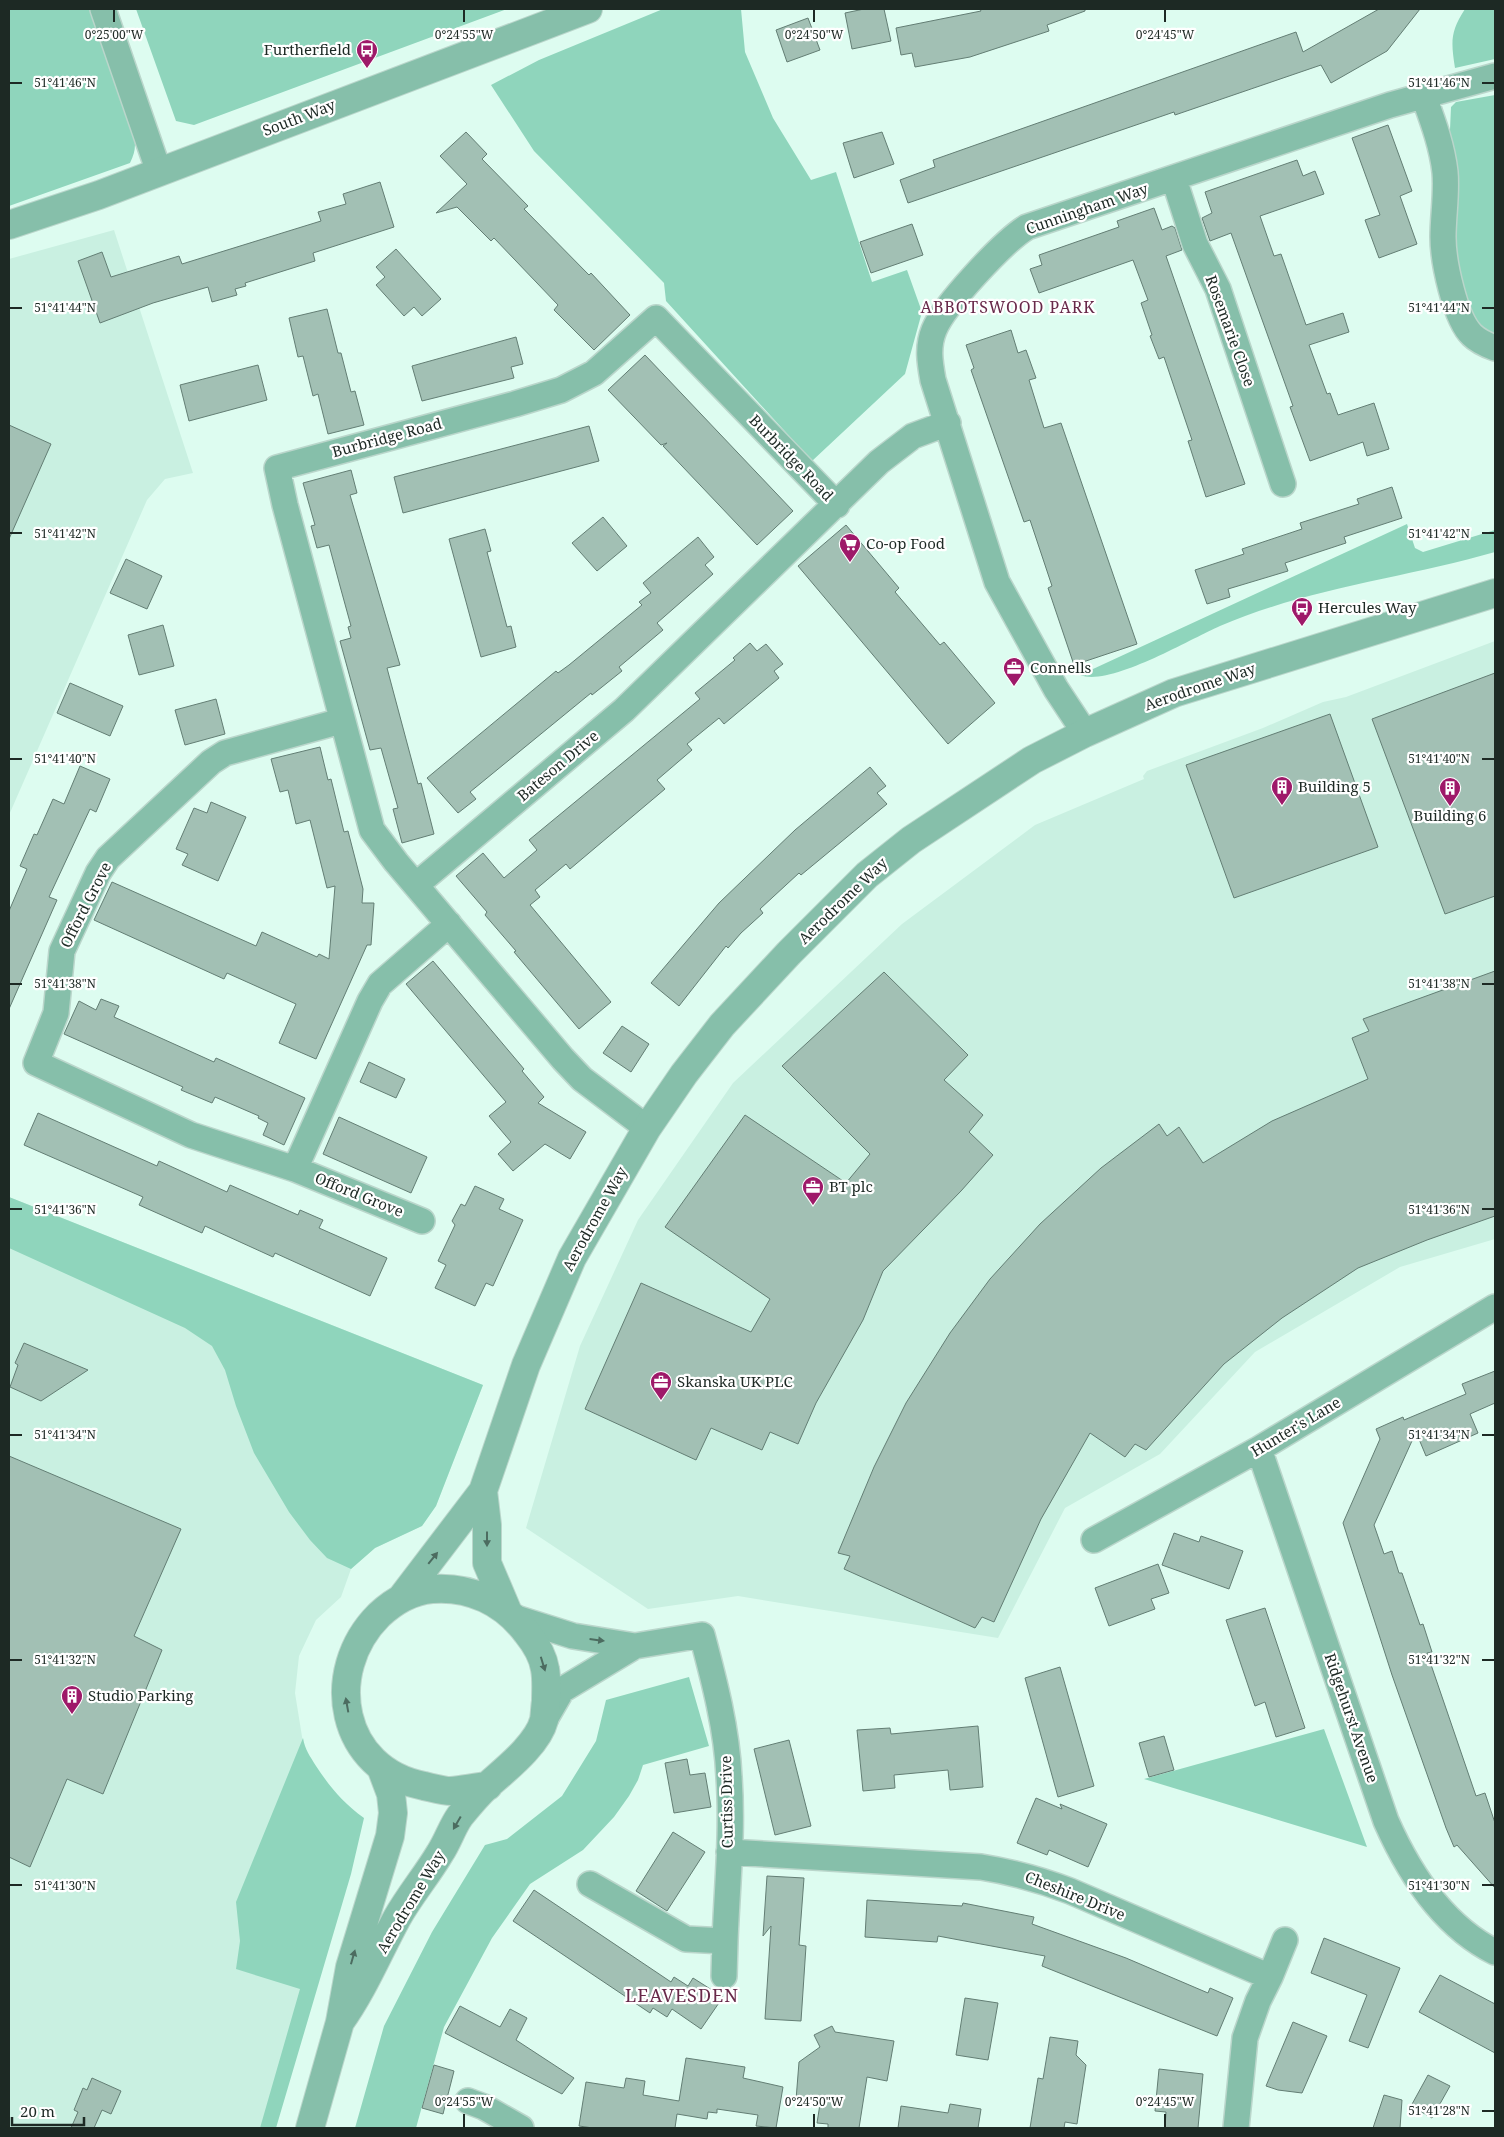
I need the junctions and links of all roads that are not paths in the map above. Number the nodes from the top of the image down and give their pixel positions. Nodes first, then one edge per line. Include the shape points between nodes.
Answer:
1 (103, 9) edge
2 (588, 9) edge
3 (1495, 76) edge
4 (1423, 94) junction
5 (159, 172) junction
6 (1174, 179) junction
7 (9, 225) edge
8 (1495, 348) edge
9 (948, 423) junction
10 (1283, 484) dead end
11 (837, 505) junction
12 (1495, 593) edge
13 (341, 721) junction
14 (1085, 733) junction
15 (416, 886) junction
16 (449, 924) junction
17 (647, 1128) junction
18 (295, 1169) junction
19 (422, 1221) dead end
20 (1495, 1307) edge
21 (1259, 1449) junction
22 (483, 1491) junction
23 (1094, 1540) dead end
24 (403, 1596) junction
25 (511, 1614) junction
26 (635, 1646) junction
27 (544, 1721) junction
28 (382, 1770) junction
29 (488, 1786) junction
30 (729, 1852) junction
31 (590, 1884) dead end
32 (1285, 1940) dead end
33 (725, 1941) junction
34 (1495, 1952) edge
35 (724, 1976) dead end
36 (1270, 1977) junction
37 (340, 2022) junction
38 (468, 2103) dead end
39 (310, 2128) edge
40 (521, 2128) edge
41 (1236, 2128) edge

1 - 5 street
2 - 5 street, South Way
3 - 4 street, Cunningham Way
4 - 6 street, Cunningham Way
4 - 8 street via 1445,174 1443,238 1449,284 1465,327 1473,336
5 - 7 street, South Way
6 - 9 street, Cunningham Way via 1027,227 1004,245 941,316 934,331 929,359
6 - 10 street, Rosemarie Close via 1195,244 1218,289
9 - 11 street, Bateson Drive via 914,436 896,448
9 - 14 street, Cunningham Way via 997,582 1056,689
11 - 13 street, Burbridge Road via 656,318 594,373 561,390 276,468
11 - 15 street, Bateson Drive via 624,710
12 - 14 street, Aerodrome Way via 1174,693
13 - 15 street, Burbridge Road via 372,830
13 - 18 street, Offord Grove via 225,753 108,858 62,951 56,1013 36,1063 191,1134
14 - 17 street, Aerodrome Way via 1032,760 911,840 867,874 722,1025
15 - 16 street
16 - 17 street via 569,1066
16 - 18 street, Offord Grove via 380,984
17 - 22 street, Aerodrome Way via 572,1258 526,1365
18 - 19 street, Offord Grove
20 - 21 street, Hunter's Lane
21 - 23 street, Hunter's Lane
21 - 34 street, Ridgehurst Avenue via 1400,1854 1439,1908 1476,1942
24 -> 22 street, Aerodrome Way
22 -> 25 street, Aerodrome Way via 487,1563
24 - 25 street via 430,1589 456,1590 481,1595
28 -> 24 street via 364,1750 354,1731 345,1695 347,1675 353,1654 371,1623
25 -> 26 street via 573,1636
25 -> 27 street via 536,1645 546,1668
26 - 27 street via 562,1690
26 - 30 street, Curtiss Drive via 702,1635 729,1774
27 - 29 street, Aerodrome Way via 529,1746
28 - 29 street via 411,1784 450,1791
37 -> 28 street, Aerodrome Way via 350,1967 390,1836 391,1794
29 -> 37 street, Aerodrome Way via 459,1818
30 - 33 street, Curtiss Drive
30 - 36 street, Cheshire Drive via 1014,1872 1070,1890
31 - 33 street via 686,1939
32 - 36 street
33 - 35 street, Curtiss Drive
36 - 41 street via 1245,2038
37 - 39 street, Aerodrome Way
38 - 40 street via 484,2107

